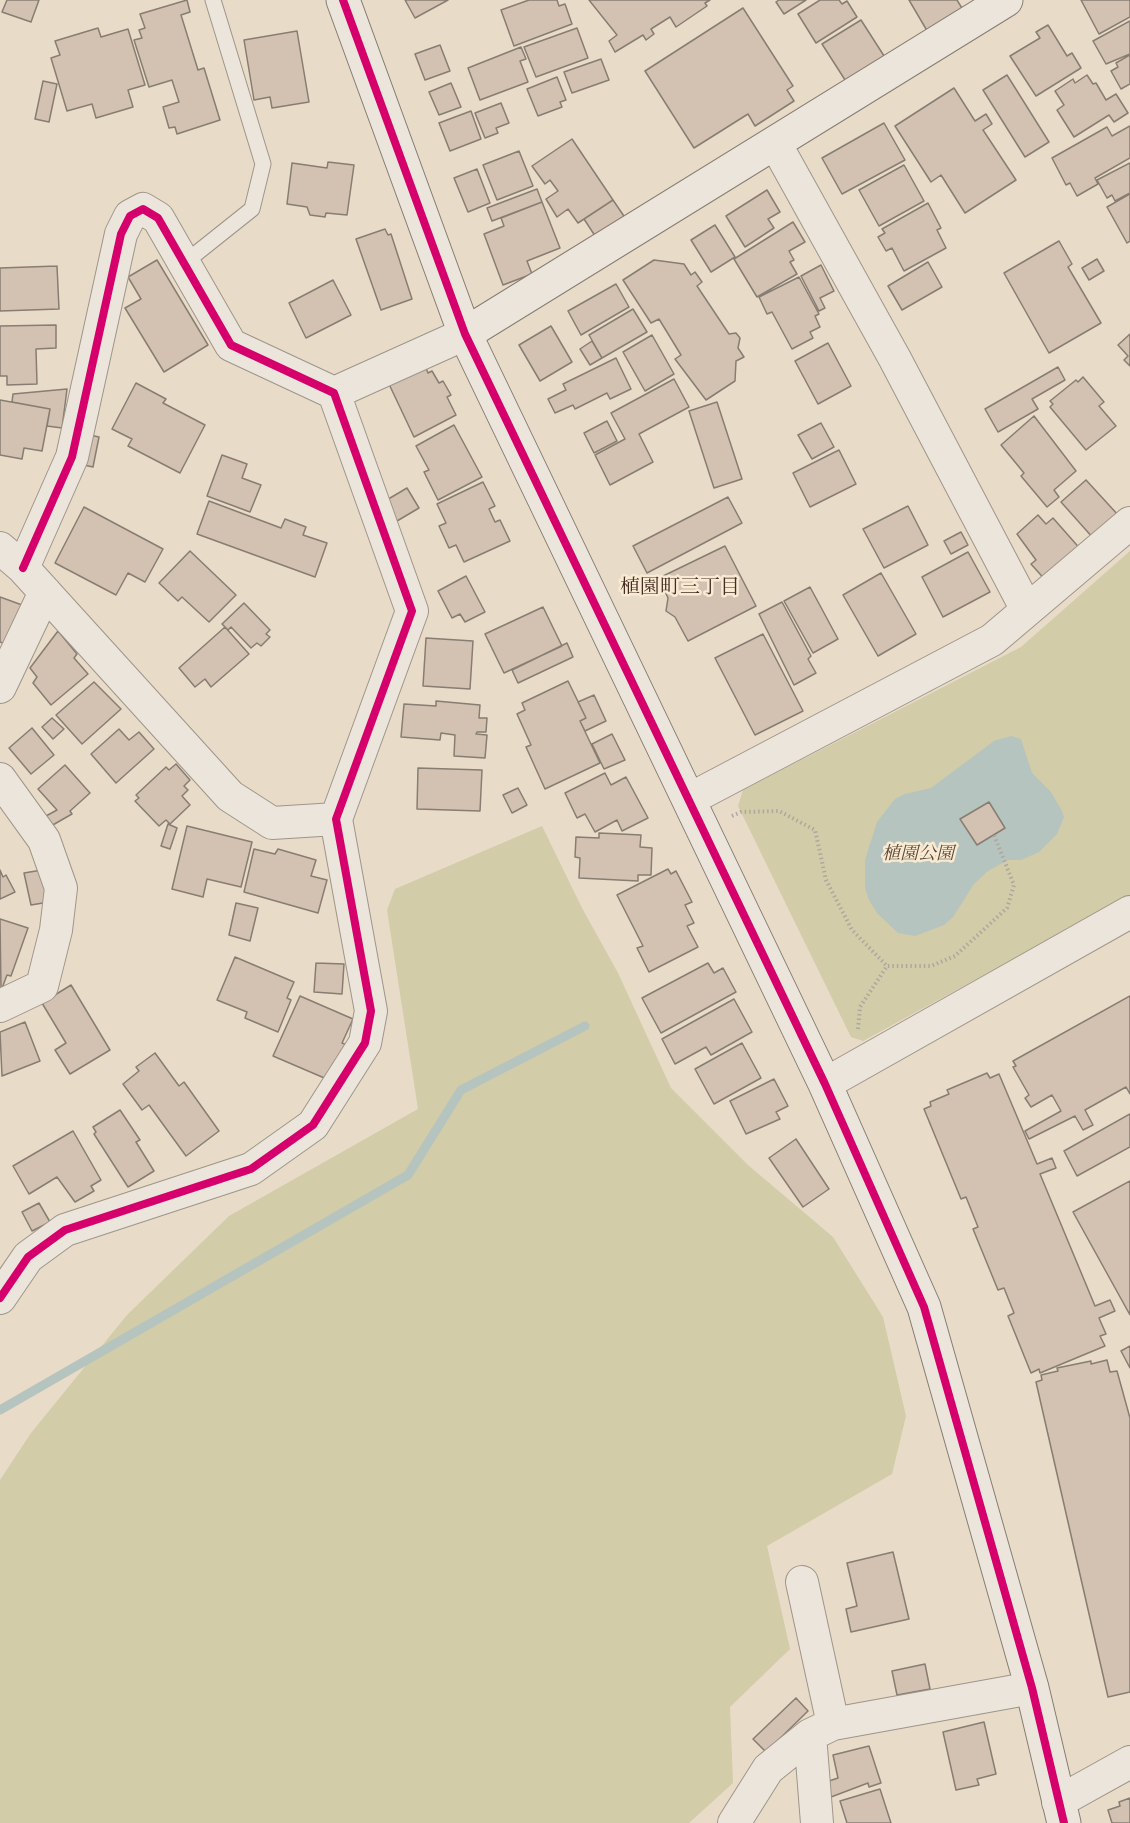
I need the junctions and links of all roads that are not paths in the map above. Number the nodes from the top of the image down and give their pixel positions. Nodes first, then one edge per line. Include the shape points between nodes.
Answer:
1 (213, 0) edge
2 (342, 0) edge
3 (1006, 0) edge
4 (775, 142) junction
5 (183, 264) junction
6 (465, 334) junction
7 (334, 393) junction
8 (1130, 523) edge
9 (12, 558) edge
10 (45, 592) junction
11 (1027, 610) junction
12 (0, 687) edge
13 (0, 779) edge
14 (690, 799) junction
15 (336, 819) junction
16 (1130, 912) edge
17 (0, 1006) edge
18 (825, 1083) junction
19 (0, 1298) edge
20 (802, 1582) dead end
21 (1032, 1688) junction
22 (822, 1730) junction
23 (1130, 1762) edge
24 (1061, 1812) edge
25 (734, 1823) edge
26 (817, 1823) edge

1 - 5 lane via 263,164 252,209
2 - 6 street
3 - 4 street
4 - 6 street
4 - 11 street
5 - 7 street via 231,345
5 - 9 street via 158,218 143,209 130,216 121,234 72,457
6 - 7 street
6 - 14 street
7 - 15 street via 412,611
8 - 11 street
9 - 10 street
10 - 12 street
10 - 15 street via 230,796 272,823
11 - 14 street via 992,640
13 - 17 street via 44,840 61,888 56,930 42,986
14 - 18 street
15 - 19 street via 371,1011 365,1043 313,1125 251,1169 65,1230 28,1257
16 - 18 street
18 - 21 street via 924,1307
20 - 22 street
21 - 22 street
21 - 24 street
22 - 25 street via 768,1769
22 - 26 street
23 - 24 street

